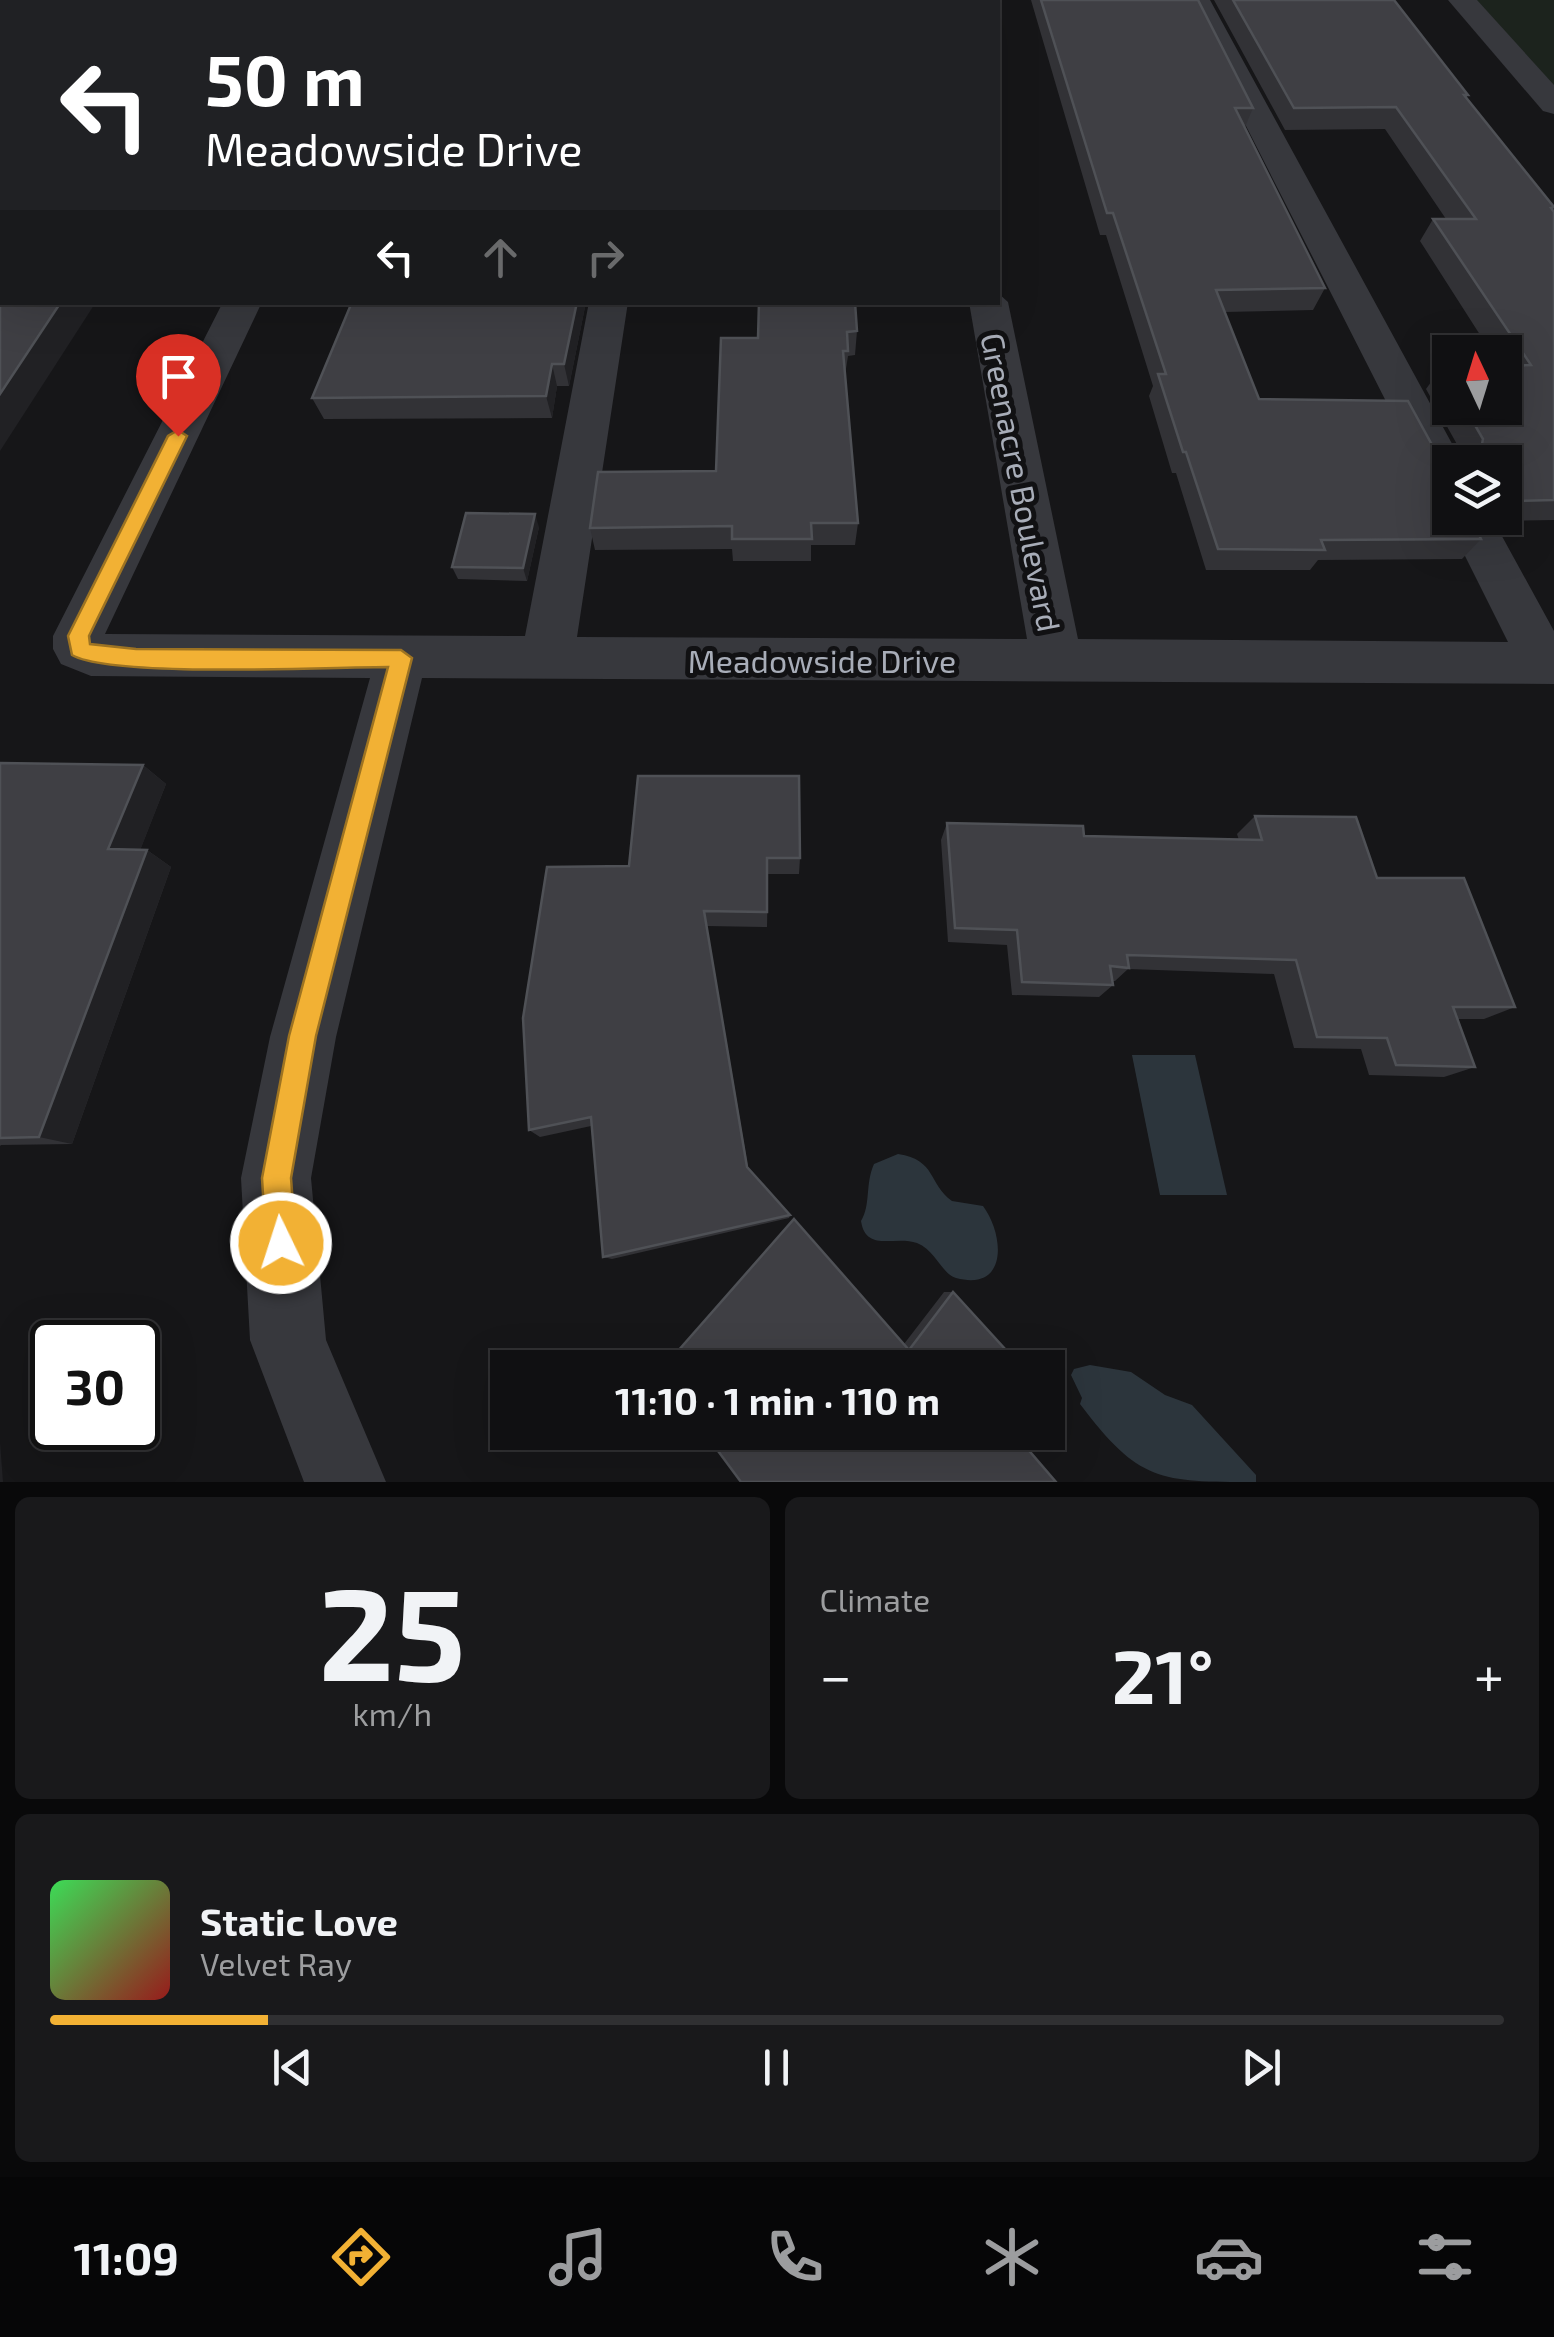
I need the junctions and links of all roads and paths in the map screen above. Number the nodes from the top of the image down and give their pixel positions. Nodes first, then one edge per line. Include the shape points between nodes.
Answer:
1 (1196, 0) edge
2 (1462, 0) edge
3 (1554, 104) edge
4 (242, 305) edge
5 (608, 305) edge
6 (989, 305) edge
7 (1432, 448) edge
8 (1478, 535) edge
9 (401, 658) junction
10 (547, 658) junction
11 (1057, 661) junction
12 (1550, 663) edge
13 (344, 1482) edge

1 - 7 street
2 - 3 street
4 - 9 street, Meadowside Drive via 79,636 79,649 90,655
5 - 10 street
6 - 11 street, Greenacre Boulevard
8 - 12 street
9 - 10 street, Meadowside Drive
9 - 13 street via 303,1036 276,1178 288,1340
10 - 11 street, Meadowside Drive
11 - 12 street, Meadowside Drive

